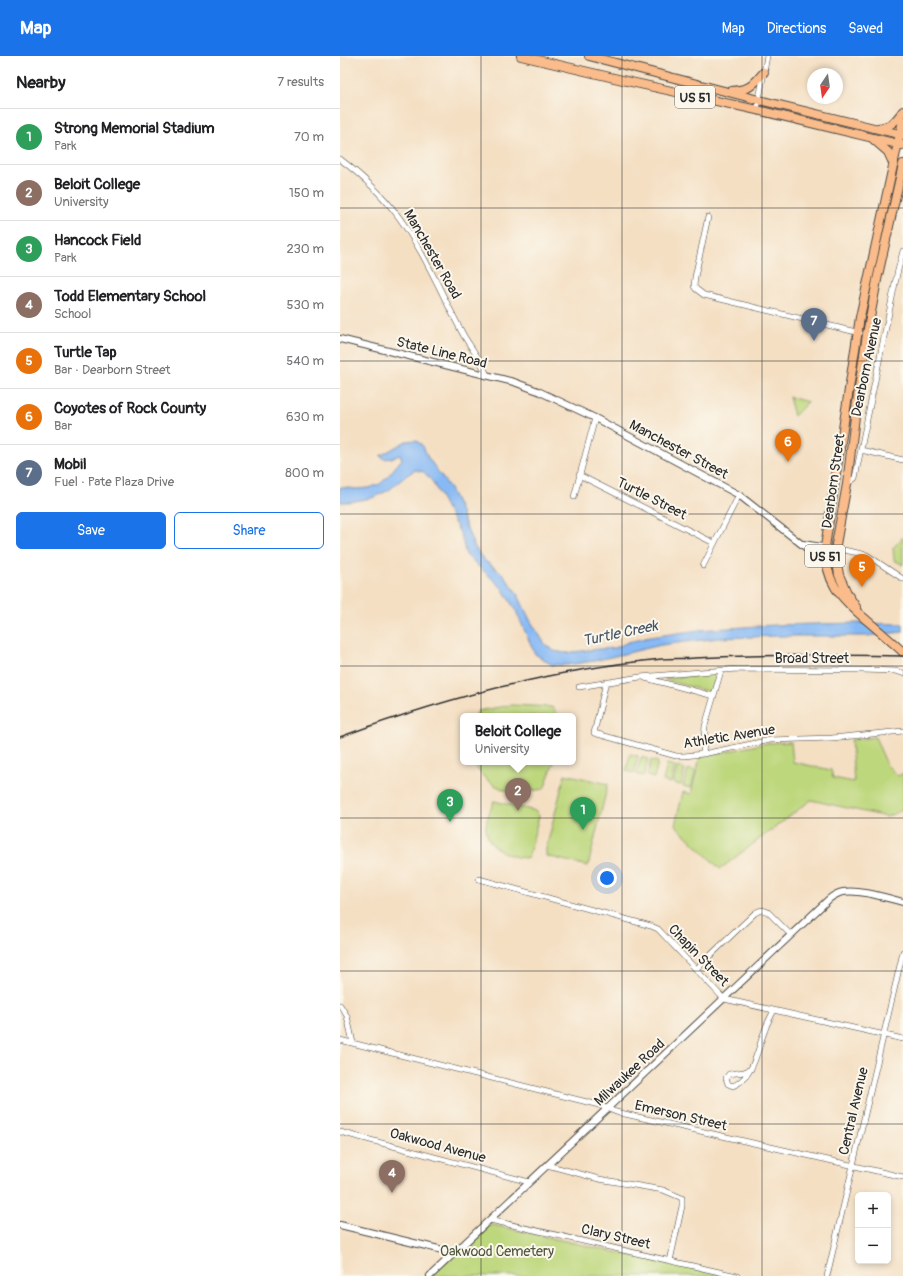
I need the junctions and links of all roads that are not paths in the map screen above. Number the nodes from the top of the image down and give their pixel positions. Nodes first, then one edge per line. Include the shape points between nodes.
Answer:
1 (521, 56) edge
2 (589, 56) edge
3 (767, 56) edge
4 (764, 72) junction
5 (727, 92) junction
6 (759, 100) junction
7 (757, 110) junction
8 (903, 112) edge
9 (903, 120) edge
10 (876, 129) junction
11 (902, 135) edge
12 (869, 137) junction
13 (900, 144) edge
14 (340, 159) edge
15 (893, 163) junction
16 (903, 166) edge
17 (708, 217) dead end
18 (903, 251) edge
19 (857, 332) junction
20 (867, 334) junction
21 (340, 340) edge
22 (487, 375) junction
23 (538, 391) joint
24 (594, 418) junction
25 (861, 450) junction
26 (903, 460) edge
27 (579, 475) junction
28 (848, 484) junction
29 (739, 495) junction
30 (574, 497) dead end
31 (714, 543) junction
32 (825, 550) junction
33 (835, 550) junction
34 (703, 566) dead end
35 (903, 579) edge
36 (862, 616) junction
37 (903, 652) edge
38 (721, 671) junction
39 (903, 673) edge
40 (640, 677) junction
41 (606, 682) junction
42 (579, 687) dead end
43 (714, 696) junction
44 (903, 730) edge
45 (702, 754) junction
46 (479, 879) dead end
47 (903, 902) edge
48 (791, 936) junction
49 (903, 952) edge
50 (696, 969) junction
51 (724, 999) junction
52 (340, 1005) edge
53 (774, 1010) junction
54 (883, 1034) junction
55 (903, 1039) edge
56 (340, 1040) edge
57 (353, 1043) junction
58 (751, 1069) junction
59 (608, 1108) junction
60 (340, 1132) edge
61 (547, 1165) junction
62 (853, 1166) junction
63 (903, 1177) edge
64 (529, 1182) junction
65 (490, 1220) junction
66 (340, 1225) edge
67 (455, 1253) junction
68 (670, 1261) junction
69 (430, 1276) edge
70 (737, 1276) edge
71 (827, 1276) edge

1 - 7 main road, US 51
2 - 5 main road, US 51
3 - 4 street
4 - 5 main road via 753,86
4 - 6 street
5 - 6 main road, US 51
6 - 7 street
6 - 10 main road, US 51
7 - 12 main road, US 51
8 - 10 main road via 892,124
9 - 11 main road
10 - 11 main road, US 51
11 - 13 main road
12 - 13 main road
12 - 15 main road via 886,150
13 - 15 main road
14 - 22 street, Manchester Road via 369,183 399,217
15 - 19 main road, US 51
16 - 20 main road, US 51
17 - 19 street via 695,277 694,286 699,292
18 - 25 street, Dearborn Avenue
19 - 20 street
19 - 32 main road, Dearborn Street / US 51
20 - 28 main road, Dearborn Street / US 51
21 - 22 street, State Line Road
22 - 23 street, State Line Road
23 - 24 street, Manchester Street
24 - 27 street
24 - 29 street, Manchester Street
25 - 26 street
25 - 28 street, Dearborn Avenue via 855,478
27 - 30 street
27 - 31 street, Turtle Street
28 - 33 main road, Dearborn Street / US 51
29 - 31 street
29 - 32 street, Manchester Street via 799,543
31 - 34 street
32 - 33 street, Manchester Street
32 - 36 main road, Dearborn Street / US 51 via 826,566 832,584 845,602
33 - 35 street via 867,555
33 - 36 main road, Dearborn Street / US 51 via 839,575
36 - 37 main road, US 51
38 - 39 street, Broad Street via 862,670
38 - 40 street, Broad Street
38 - 43 street
40 - 41 street, Broad Street
40 - 43 street
41 - 42 street
41 - 45 street, Athletic Avenue via 594,734 676,756
43 - 45 street via 705,726
44 - 45 street, Athletic Avenue via 832,738 770,740
46 - 50 street, Chapin Street via 651,926
47 - 48 street, Milwaukee Road via 847,891 835,894
48 - 50 street via 768,912 762,910 755,913
48 - 51 street, Milwaukee Road
49 - 54 street, Central Avenue
50 - 51 street, Chapin Street
51 - 53 street, Chapin Street
51 - 59 street, Milwaukee Road
52 - 57 street via 347,1016
53 - 54 street, Chapin Street
53 - 58 street
54 - 55 street, Chapin Street
54 - 62 street, Central Avenue
56 - 57 street, Emerson Street
57 - 59 street, Emerson Street
58 - 58 street via 729,1074 726,1078 728,1084 736,1085
59 - 61 street, Milwaukee Road
59 - 62 street, Emerson Street via 616,1112
60 - 64 street, Oakwood Avenue
61 - 64 street, Milwaukee Road
61 - 68 street via 599,1179 663,1190 682,1198
62 - 63 street, Emerson Street
62 - 71 street, Central Avenue
64 - 65 street, Milwaukee Road
65 - 67 street, Milwaukee Road
65 - 68 street, Clary Street
66 - 67 street
67 - 69 street, Milwaukee Road
68 - 70 street, Clary Street

